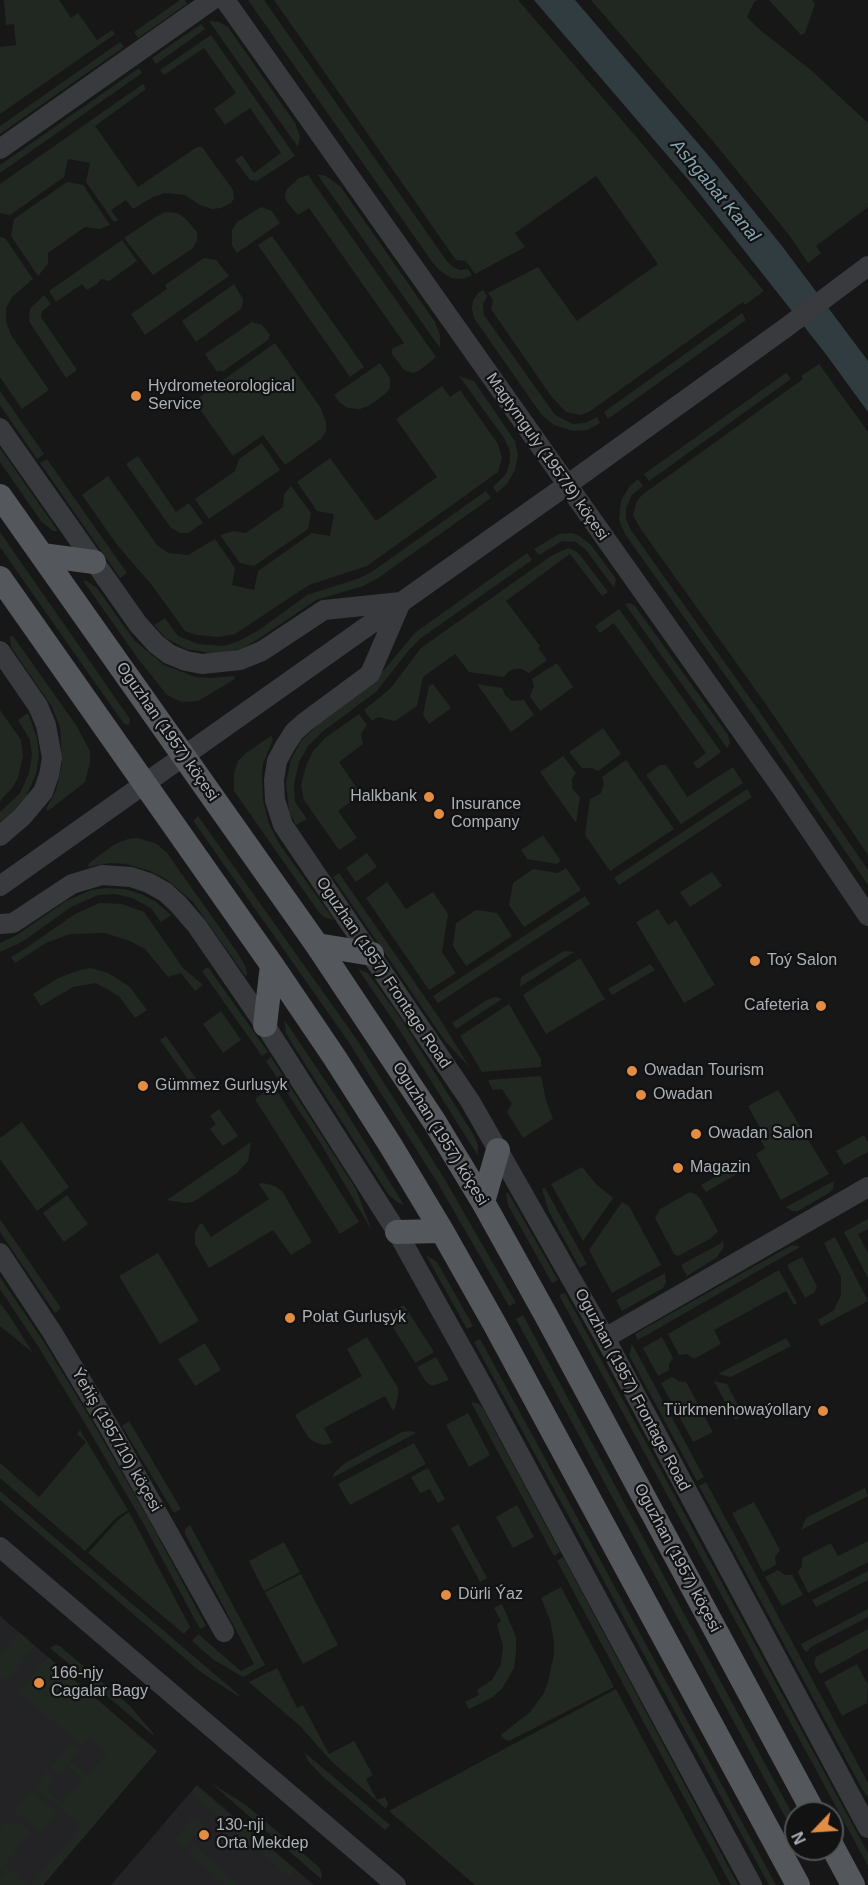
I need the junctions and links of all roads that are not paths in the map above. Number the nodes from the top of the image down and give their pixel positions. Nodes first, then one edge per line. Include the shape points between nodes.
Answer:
1 (212, 0) edge
2 (225, 0) edge
3 (0, 149) edge
4 (868, 266) edge
5 (0, 428) edge
6 (567, 485) junction
7 (0, 496) edge
8 (42, 555) junction
9 (94, 562) junction
10 (0, 579) edge
11 (401, 602) junction
12 (0, 651) edge
13 (183, 755) junction
14 (144, 783) junction
15 (0, 836) edge
16 (0, 886) edge
17 (868, 916) edge
18 (0, 924) edge
19 (317, 945) junction
20 (372, 954) junction
21 (272, 965) junction
22 (265, 1025) junction
23 (498, 1150) junction
24 (868, 1187) edge
25 (483, 1202) junction
26 (442, 1231) junction
27 (397, 1232) junction
28 (0, 1253) edge
29 (605, 1338) junction
30 (0, 1547) edge
31 (224, 1632) dead end
32 (808, 1801) edge
33 (868, 1828) edge
34 (840, 1861) edge
35 (396, 1885) edge
36 (752, 1885) edge
37 (798, 1885) edge
38 (853, 1885) edge

1 - 3 street
2 - 6 street, Magtymguly (1957/9) köçesi
4 - 6 street
5 - 9 street
6 - 11 street
6 - 17 street, Magtymguly (1957/9) köçesi
7 - 8 main road, Oguzhan (1957) köçesi
8 - 9 main road
8 - 13 main road, Oguzhan (1957) köçesi
9 - 11 street via 156,644 169,654 202,664 240,660 262,651 324,610
10 - 14 main road
11 - 13 street
11 - 20 street, Oguzhan (1957) Frontage Road via 370,674 294,732 277,761 274,780 283,825
12 - 15 street via 38,706 52,758 43,792
13 - 14 street
13 - 19 main road, Oguzhan (1957) köçesi
14 - 16 street
14 - 21 main road
18 - 22 street via 13,923 86,878 118,875 149,883 165,892 197,926
19 - 20 main road
19 - 25 main road, Oguzhan (1957) köçesi
20 - 23 street, Oguzhan (1957) Frontage Road
21 - 22 main road
21 - 26 main road
22 - 27 street
23 - 25 main road
23 - 29 street, Oguzhan (1957) Frontage Road
24 - 29 street
25 - 32 main road, Oguzhan (1957) köçesi
26 - 27 main road
26 - 37 main road
27 - 36 street
28 - 31 street, Ýeňiş (1957/10) köçesi via 110,1427
29 - 33 street, Oguzhan (1957) Frontage Road
30 - 35 street
34 - 38 main road

